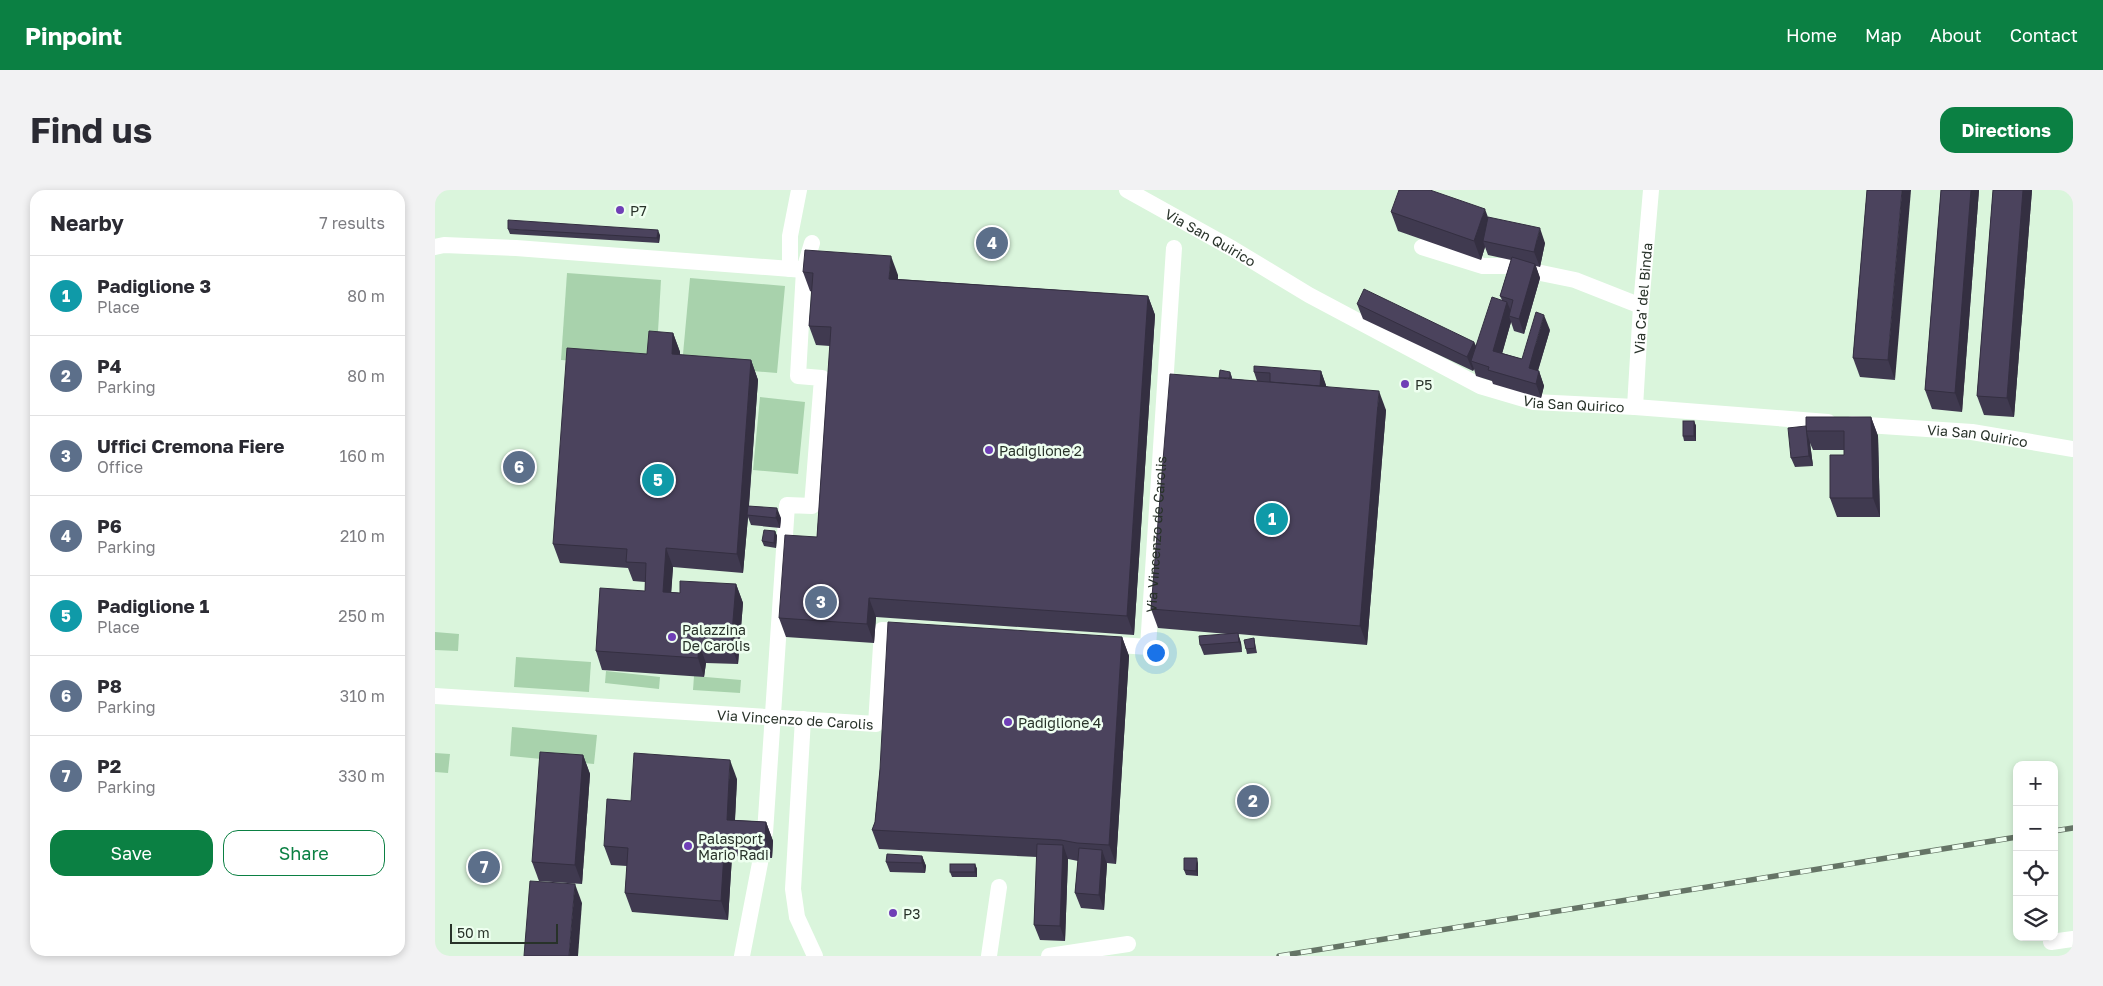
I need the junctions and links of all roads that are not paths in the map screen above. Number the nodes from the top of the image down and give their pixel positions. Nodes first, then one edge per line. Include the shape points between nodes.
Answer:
1 (799, 190) edge
2 (1127, 190) edge
3 (1651, 190) edge
4 (812, 243) dead end
5 (435, 247) edge
6 (1422, 247) dead end
7 (1174, 248) dead end
8 (797, 269) junction
9 (1641, 306) junction
10 (1635, 407) junction
11 (2073, 449) edge
12 (922, 632) edge
13 (1089, 643) edge
14 (435, 696) edge
15 (772, 717) junction
16 (803, 719) junction
17 (765, 833) edge
18 (760, 863) dead end
19 (999, 887) dead end
20 (2073, 939) edge
21 (2051, 942) dead end
22 (1128, 944) dead end
23 (742, 956) edge
24 (815, 956) edge
25 (989, 956) edge
26 (1049, 956) edge

1 - 8 street via 790,236
2 - 10 street, Via San Quirico via 1309,295 1479,386 1534,402
3 - 9 street, Via Ca' del Binda
4 - 8 street
5 - 8 street via 516,248
6 - 9 street via 1483,266 1507,266 1575,280
7 - 13 street, Via Vincenzo de Carolis via 1149,647
8 - 15 street via 798,376 822,378 812,506 787,505
9 - 10 street, Via Ca' del Binda
10 - 11 street, Via San Quirico via 1972,432
12 - 16 street, Via Vincenzo de Carolis via 883,630 876,724
14 - 15 street, Via Vincenzo de Carolis
15 - 16 street, Via Vincenzo de Carolis
15 - 17 street
16 - 24 street via 793,889 797,917
18 - 23 street
19 - 25 street
20 - 21 street
22 - 26 street

